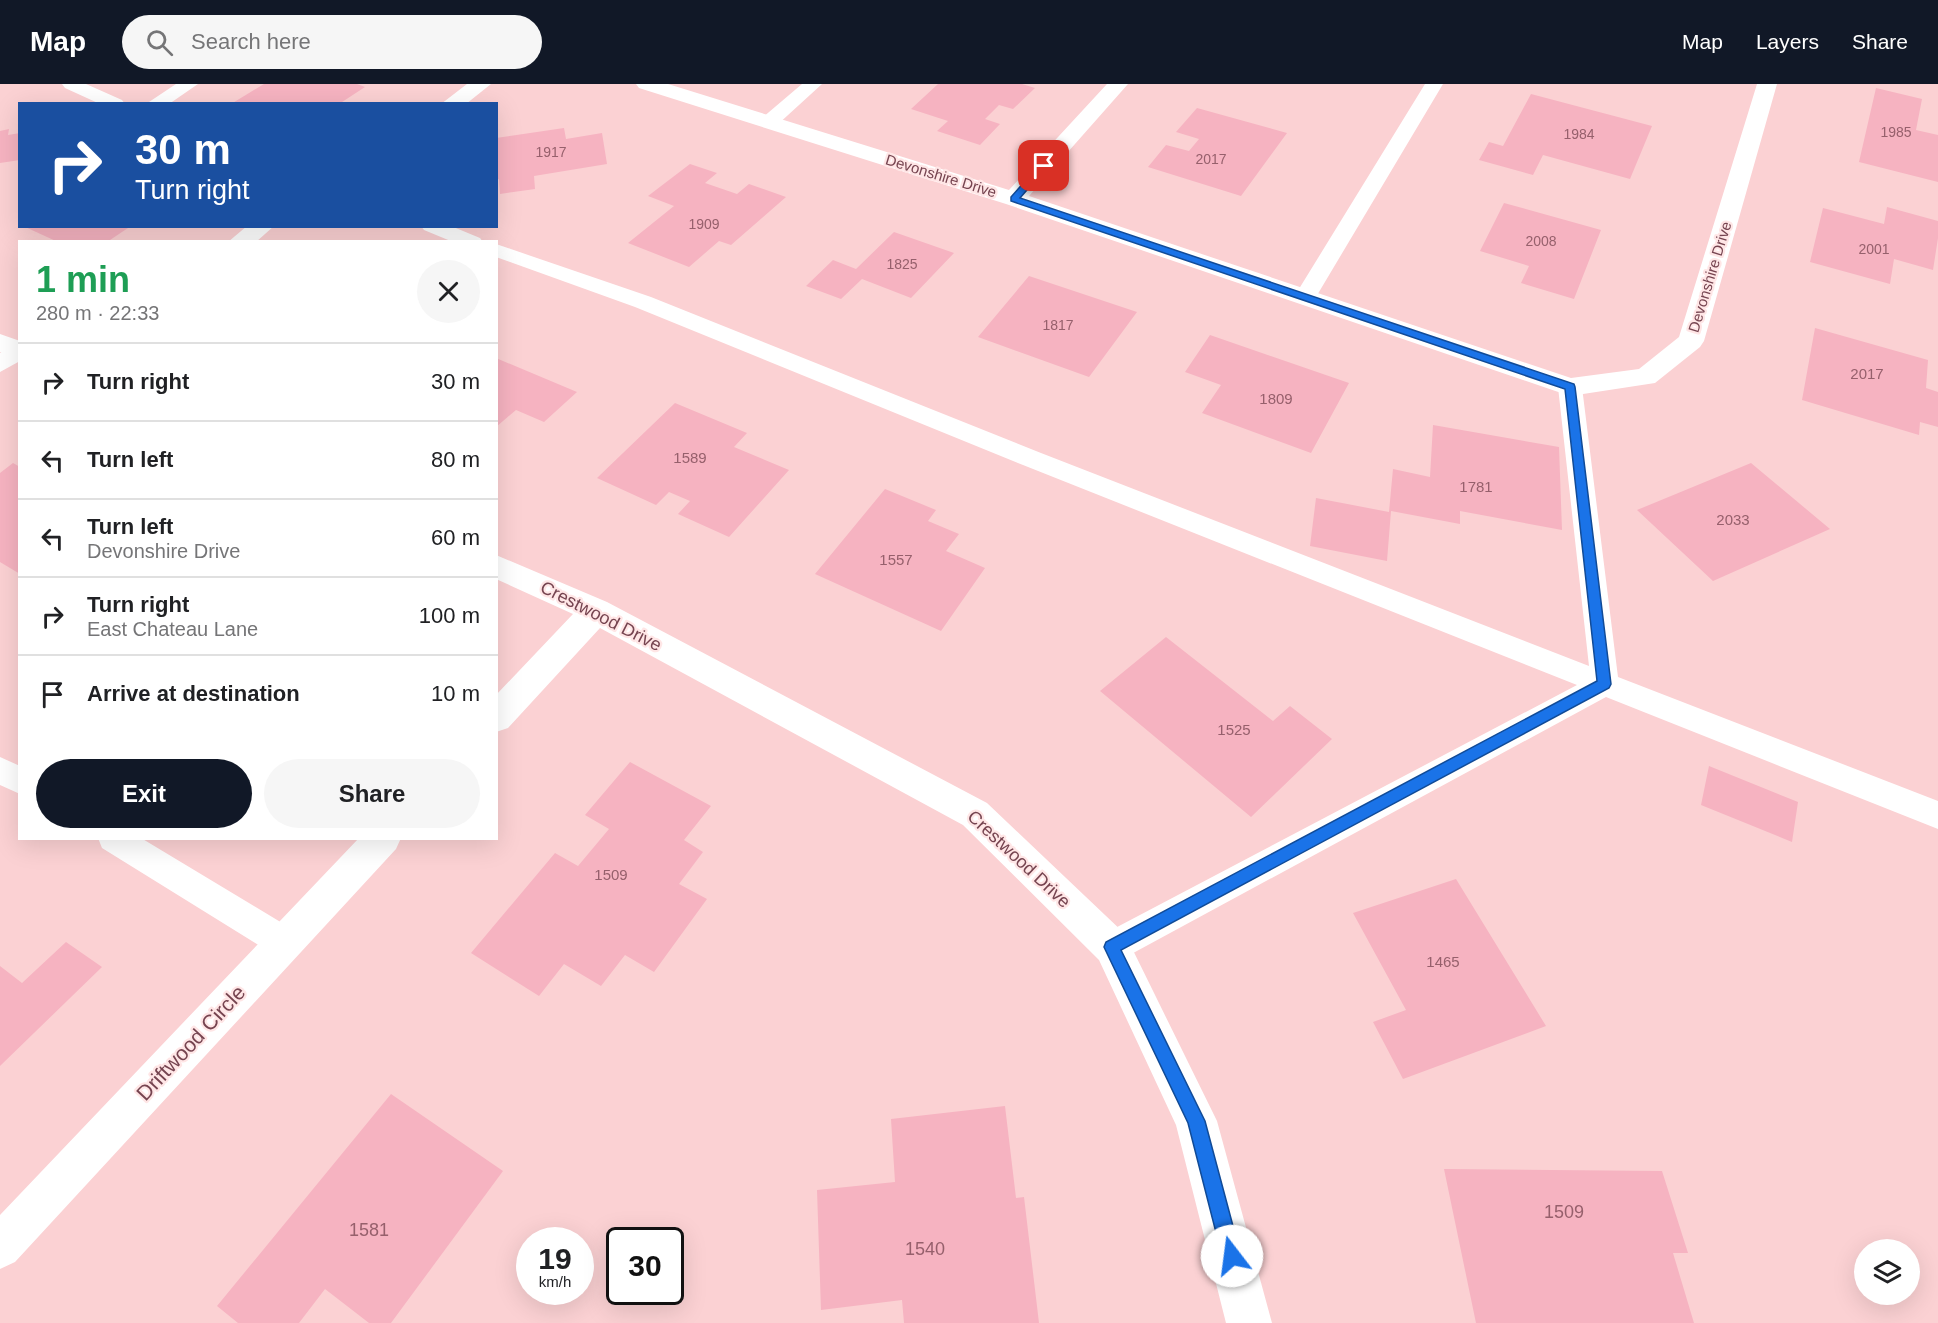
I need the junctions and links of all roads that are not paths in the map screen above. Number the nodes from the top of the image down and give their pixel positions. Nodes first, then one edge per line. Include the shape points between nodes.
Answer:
1 (71, 84) edge
2 (189, 84) edge
3 (481, 84) edge
4 (646, 84) edge
5 (813, 84) edge
6 (1118, 84) edge
7 (1434, 84) edge
8 (1767, 84) edge
9 (112, 102) edge
10 (158, 102) edge
11 (454, 102) edge
12 (769, 123) junction
13 (1014, 199) junction
14 (260, 228) edge
15 (436, 228) edge
16 (243, 240) edge
17 (468, 240) edge
18 (498, 251) edge
19 (1305, 297) junction
20 (0, 342) edge
21 (18, 351) edge
22 (18, 352) edge
23 (0, 364) edge
24 (1570, 387) junction
25 (498, 567) edge
26 (596, 611) junction
27 (1605, 684) junction
28 (498, 716) edge
29 (0, 770) edge
30 (18, 780) edge
31 (1938, 815) edge
32 (116, 840) edge
33 (381, 840) edge
34 (285, 943) junction
35 (1112, 947) junction
36 (0, 1247) edge
37 (1249, 1323) edge

1 - 9 lane
2 - 10 lane
3 - 11 street
4 - 12 street, Devonshire Drive
5 - 12 lane
6 - 13 street
7 - 19 lane
8 - 24 street, Devonshire Drive via 1690,341 1646,377
12 - 13 street, Devonshire Drive
13 - 19 street, Devonshire Drive
14 - 16 street
15 - 17 lane
18 - 27 lane via 643,302
19 - 24 street, Devonshire Drive
20 - 21 street
22 - 23 lane
24 - 27 lane
25 - 26 street, Crestwood Drive
26 - 28 street
26 - 35 street, Crestwood Drive via 975,814
27 - 31 lane
27 - 35 lane
29 - 30 lane
32 - 34 lane
33 - 34 street, Driftwood Circle
34 - 36 street, Driftwood Circle
35 - 37 street, Crestwood Drive via 1196,1121

